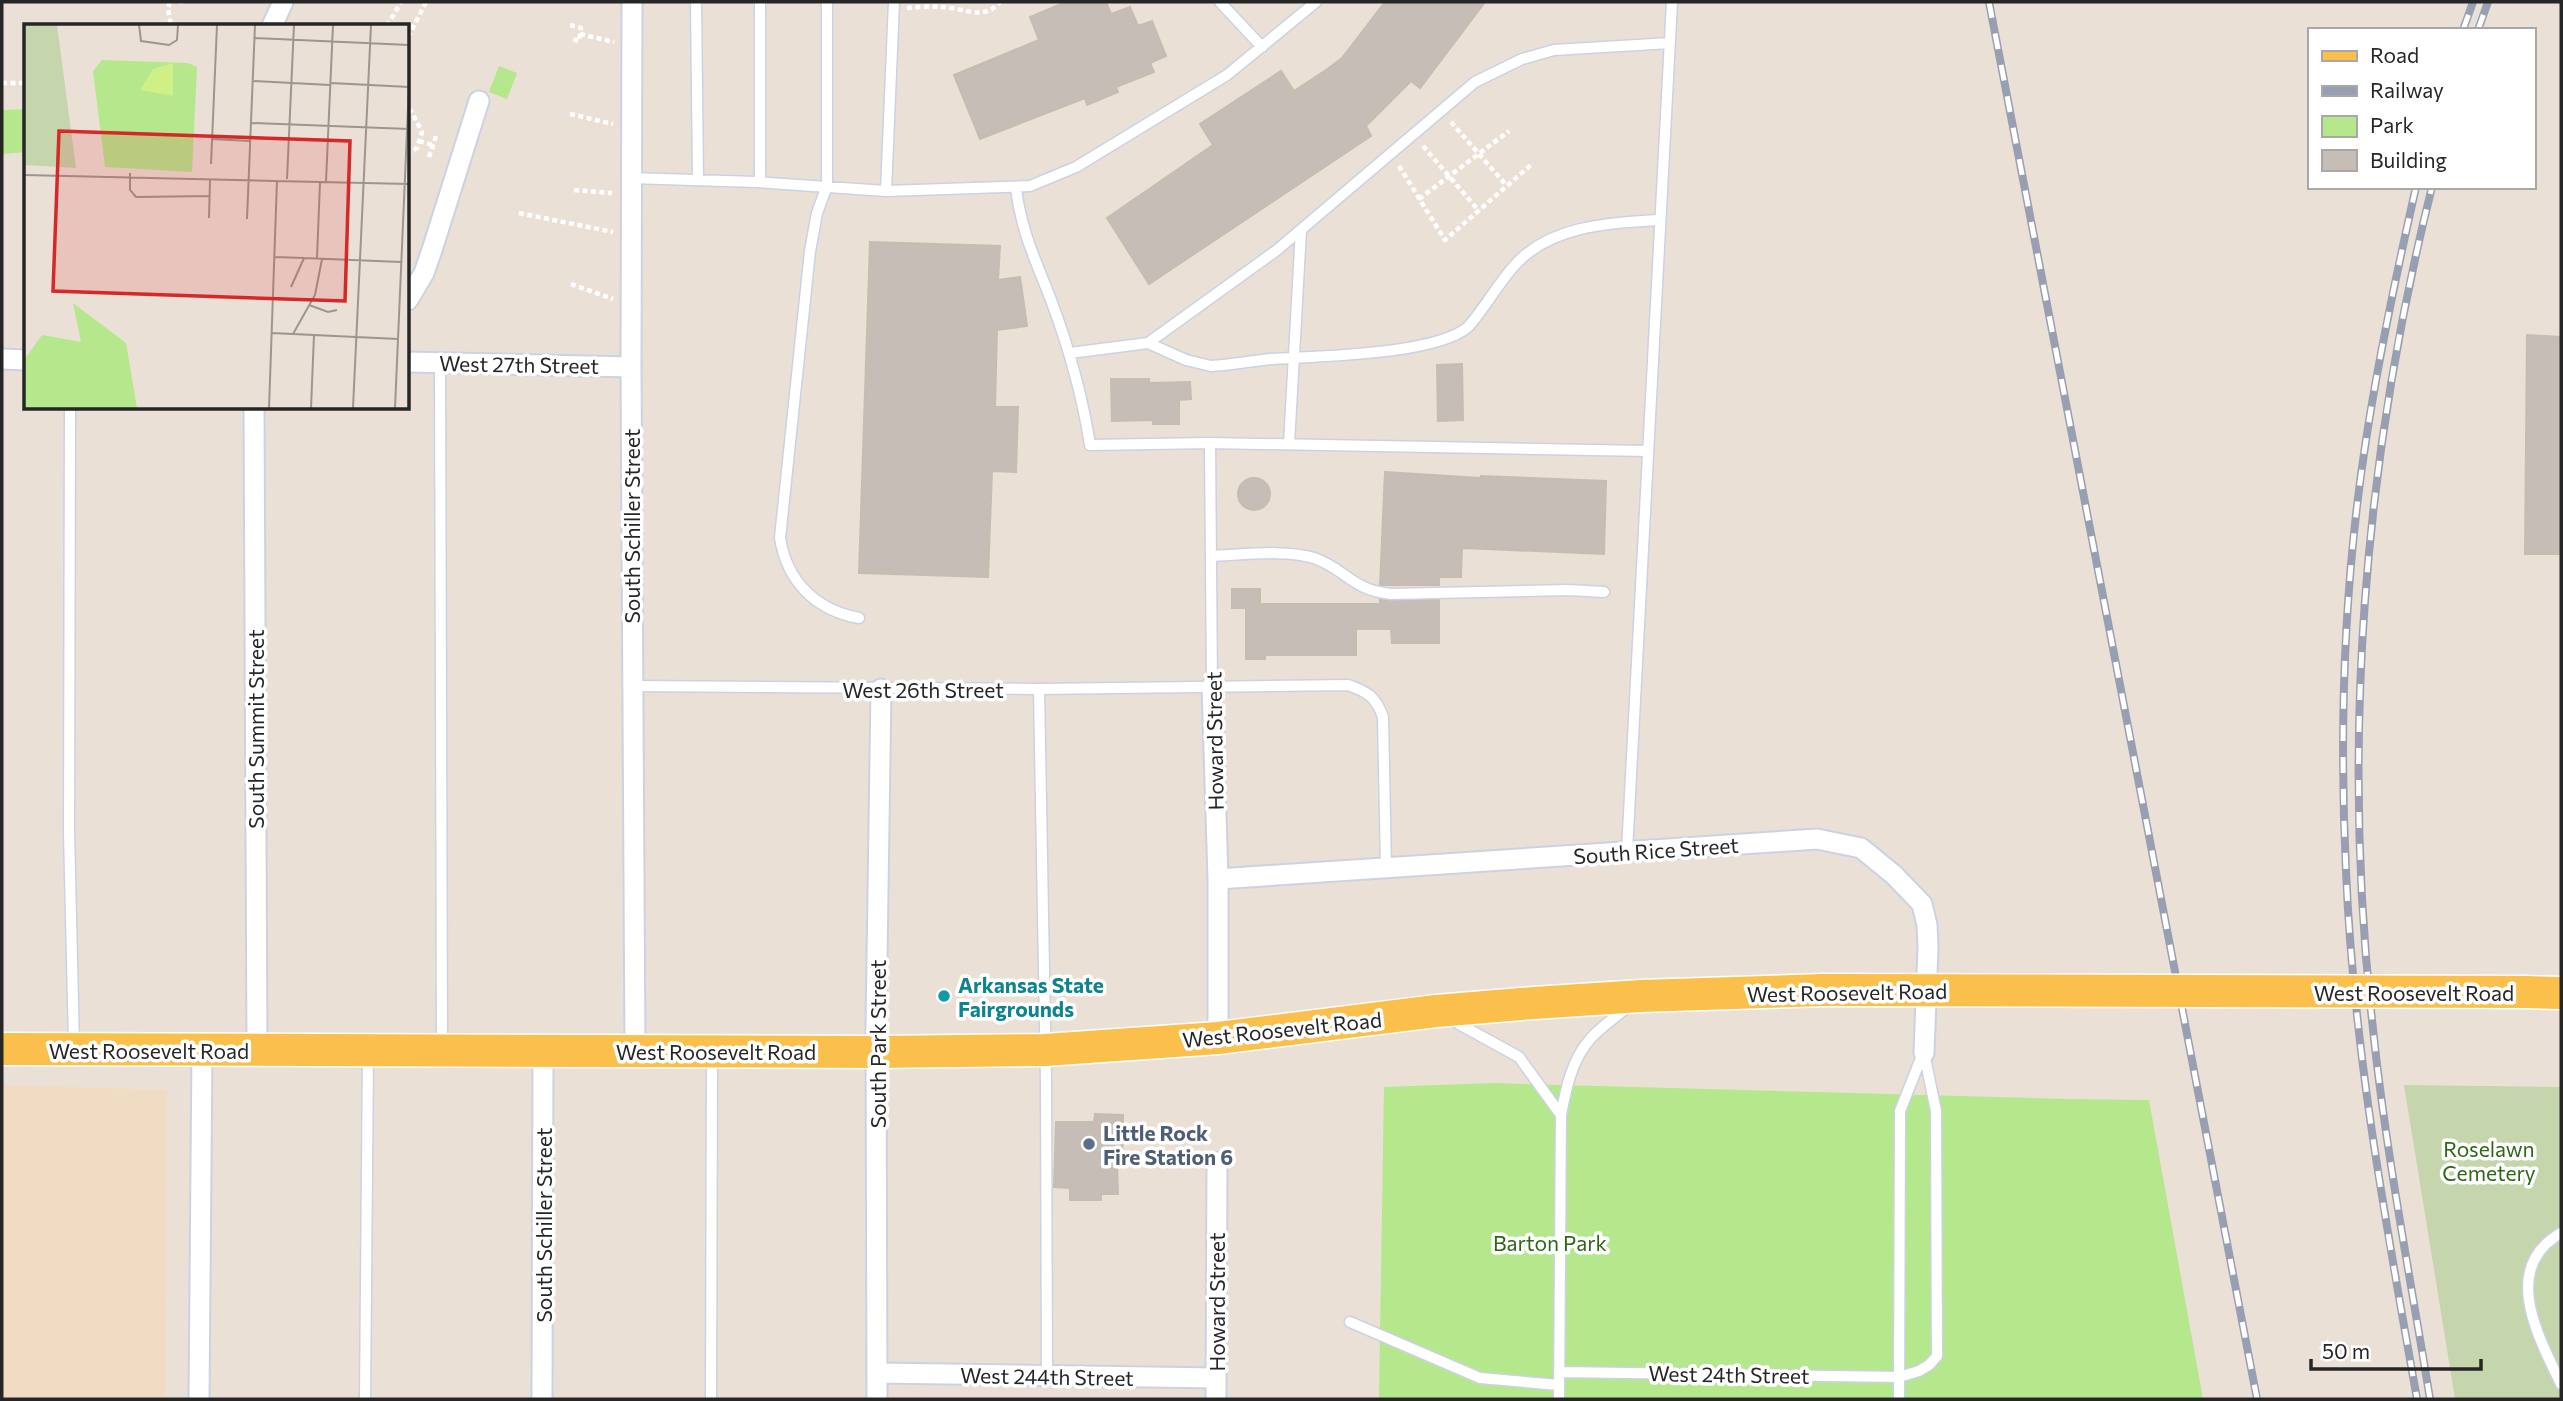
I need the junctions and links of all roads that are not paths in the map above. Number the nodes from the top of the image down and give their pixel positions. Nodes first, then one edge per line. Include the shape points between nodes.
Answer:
1 (283, 2) edge
2 (632, 2) edge
3 (696, 2) edge
4 (760, 2) edge
5 (827, 2) edge
6 (1220, 2) edge
7 (1316, 2) edge
8 (1672, 2) edge
9 (893, 5) edge
10 (273, 24) edge
11 (1670, 43) junction
12 (1262, 47) junction
13 (479, 101) dead end
14 (698, 180) junction
15 (760, 182) junction
16 (630, 185) junction
17 (827, 186) junction
18 (1016, 188) junction
19 (886, 191) junction
20 (1660, 220) junction
21 (1301, 230) junction
22 (410, 297) edge
23 (1148, 343) junction
24 (1070, 353) junction
25 (1294, 358) junction
26 (2, 359) edge
27 (24, 360) edge
28 (410, 362) edge
29 (440, 363) junction
30 (631, 367) junction
31 (70, 410) edge
32 (254, 410) edge
33 (1210, 443) junction
34 (1289, 444) junction
35 (1648, 452) junction
36 (1211, 556) junction
37 (1604, 592) dead end
38 (859, 618) dead end
39 (633, 686) junction
40 (1212, 686) junction
41 (881, 689) junction
42 (1040, 689) junction
43 (1627, 851) junction
44 (1386, 869) junction
45 (1219, 879) junction
46 (2561, 993) edge
47 (1641, 996) junction
48 (1436, 1012) junction
49 (1219, 1038) junction
50 (2, 1049) edge
51 (74, 1049) junction
52 (202, 1050) junction
53 (257, 1050) junction
54 (368, 1050) junction
55 (442, 1050) junction
56 (543, 1050) junction
57 (1045, 1050) junction
58 (635, 1051) junction
59 (712, 1051) junction
60 (876, 1052) junction
61 (1924, 1053) junction
62 (1561, 1115) junction
63 (1217, 1162) dead end
64 (2561, 1233) edge
65 (1350, 1322) dead end
66 (1559, 1372) junction
67 (877, 1373) junction
68 (1047, 1375) junction
69 (1899, 1377) junction
70 (1216, 1378) junction
71 (2561, 1384) edge
72 (1559, 1385) junction
73 (199, 1399) edge
74 (365, 1399) edge
75 (542, 1399) edge
76 (710, 1399) edge
77 (877, 1399) edge
78 (1216, 1399) edge
79 (1559, 1399) edge
80 (1899, 1399) edge

1 - 10 street
2 - 16 street, South Schiller Street
3 - 14 lane
4 - 15 lane
5 - 17 lane
6 - 12 lane
7 - 12 lane
8 - 11 lane
9 - 19 lane
11 - 20 lane
11 - 21 lane via 1554,50 1522,59 1475,82
12 - 18 lane via 1227,75 1076,167 1044,182
13 - 22 street via 424,273
14 - 15 lane
14 - 16 lane
15 - 17 lane
16 - 30 street, South Schiller Street
17 - 19 lane
17 - 38 lane via 810,251 780,538 788,568 804,590 833,610
18 - 19 lane
18 - 24 lane via 1023,230
20 - 25 lane via 1594,225 1543,244 1514,265 1468,327 1448,339 1399,349
20 - 35 lane
21 - 23 lane
21 - 25 lane
23 - 24 lane
23 - 25 lane via 1211,366
24 - 33 lane via 1090,445
25 - 34 lane
26 - 27 street
28 - 29 street, West 27th Street
29 - 30 street, West 27th Street
29 - 55 lane
30 - 39 street, South Schiller Street
31 - 51 lane via 69,831
32 - 53 street, South Summit Street
33 - 34 lane
33 - 36 lane, Howard Street
34 - 35 lane
35 - 43 lane
36 - 37 lane via 1311,557 1372,592 1391,594
36 - 40 lane, Howard Street
39 - 41 lane, West 26th Street
39 - 58 street, South Schiller Street
40 - 42 lane, West 26th Street
40 - 44 lane, West 26th Street via 1348,685 1372,695 1383,717
40 - 45 street, Howard Street
41 - 42 lane, West 26th Street
41 - 60 street, South Park Street
42 - 57 lane
43 - 44 street, South Rice Street
43 - 61 street, South Rice Street via 1818,839 1861,848 1922,904 1928,947
44 - 45 street, South Rice Street
45 - 49 street, Howard Street
46 - 47 main road, West Roosevelt Road, bridge via 1822,990
47 - 48 main road, West Roosevelt Road
47 - 62 lane via 1591,1037 1578,1055
48 - 49 main road, West Roosevelt Road
48 - 62 lane via 1519,1057
49 - 57 main road, West Roosevelt Road
50 - 51 main road, West Roosevelt Road
51 - 52 main road, West Roosevelt Road
52 - 53 main road, West Roosevelt Road
52 - 73 street
53 - 54 main road, West Roosevelt Road
54 - 55 main road, West Roosevelt Road
54 - 74 lane
55 - 56 main road, West Roosevelt Road
56 - 58 main road, West Roosevelt Road
56 - 75 street, South Schiller Street
57 - 60 main road, West Roosevelt Road
57 - 68 lane
58 - 59 main road, West Roosevelt Road
59 - 60 main road, West Roosevelt Road
59 - 76 lane
60 - 67 street, South Park Street
61 - 69 lane, South Rice Street via 1900,1111
61 - 69 lane, South Rice Street via 1936,1111 1937,1356 1919,1371
62 - 66 lane
63 - 70 street, Howard Street
64 - 71 lane via 2532,1260 2528,1283 2536,1329
65 - 72 lane via 1480,1378
66 - 69 lane, West 24th Street
66 - 72 lane
67 - 68 street, West 244th Street
67 - 77 street, South Park Street
68 - 70 street, West 244th Street
69 - 80 lane, South Rice Street
70 - 78 street, Howard Street
72 - 79 lane

